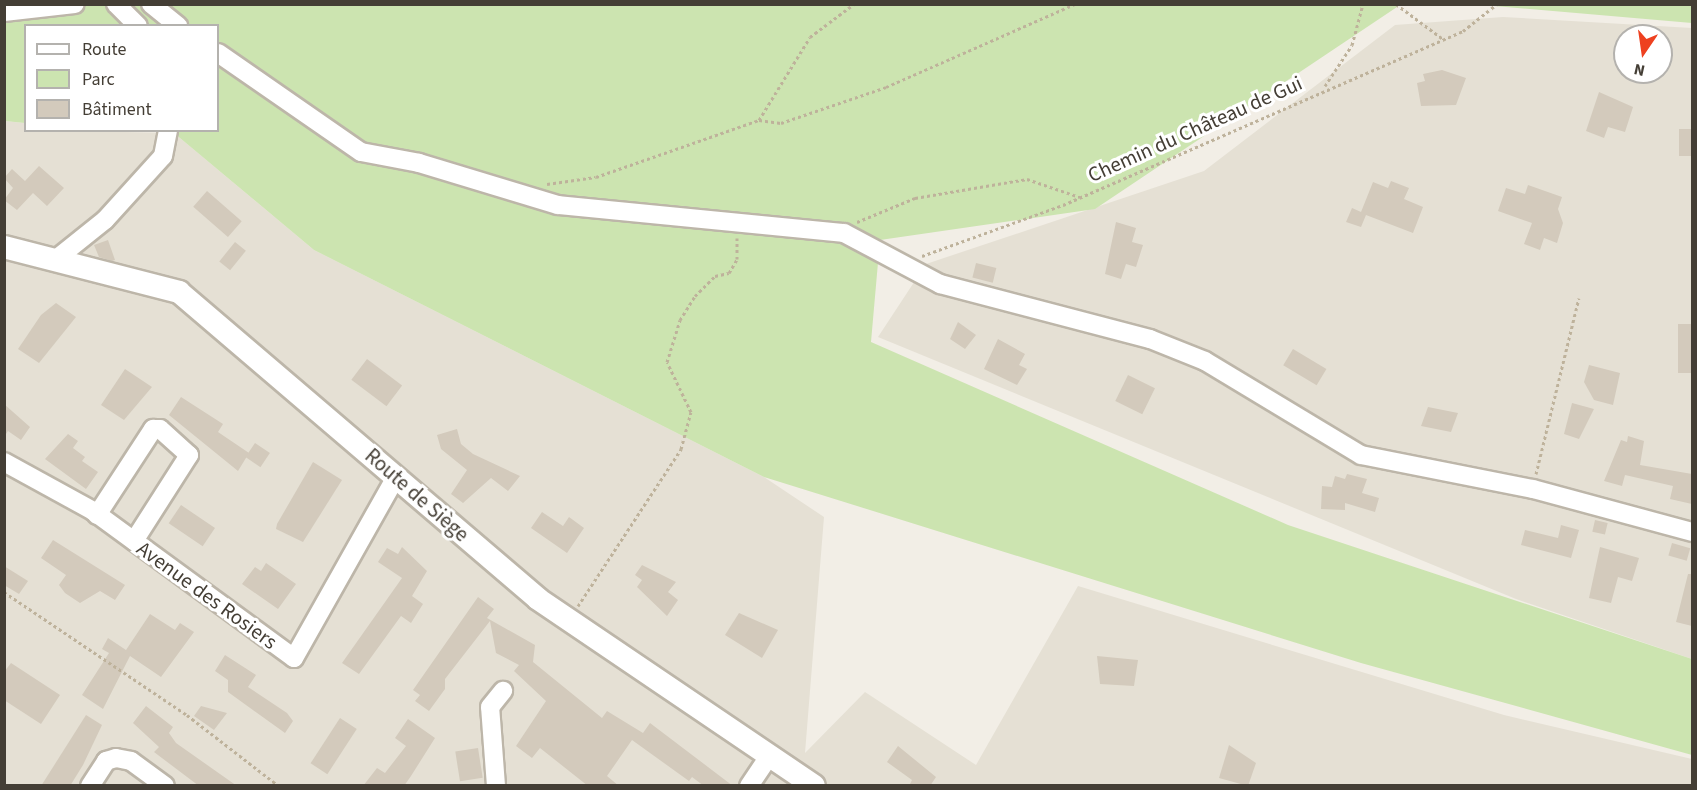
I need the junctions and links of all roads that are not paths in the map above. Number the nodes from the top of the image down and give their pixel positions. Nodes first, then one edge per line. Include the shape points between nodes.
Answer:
1 (75, 4) edge
2 (116, 4) edge
3 (151, 4) edge
4 (4, 12) edge
5 (136, 24) edge
6 (176, 24) edge
7 (219, 54) edge
8 (168, 132) edge
9 (4, 247) edge
10 (55, 260) junction
11 (4, 462) edge
12 (396, 477) junction
13 (98, 515) junction
14 (1692, 532) edge
15 (134, 541) junction
16 (504, 691) dead end
17 (769, 756) junction
18 (90, 786) edge
19 (165, 786) edge
20 (496, 786) edge
21 (749, 786) edge
22 (814, 786) edge

1 - 4 street
2 - 5 street
3 - 6 street
7 - 14 street via 361,152 418,163 558,205 844,232 940,284 1150,339 1205,360 1361,455 1533,489
8 - 10 street via 164,156 105,220
9 - 10 street, Route de Siège
10 - 12 street, Route de Siège via 179,292
11 - 13 street, Avenue des Rosiers
12 - 15 street, Avenue des Rosiers via 294,658
12 - 17 street, Route de Siège via 569,620
13 - 15 street, Avenue des Rosiers
13 - 15 street via 153,429 160,429 189,455
16 - 20 street via 490,707
17 - 21 street
17 - 22 street, Route de Siège
18 - 19 street via 106,761 116,758 131,761

